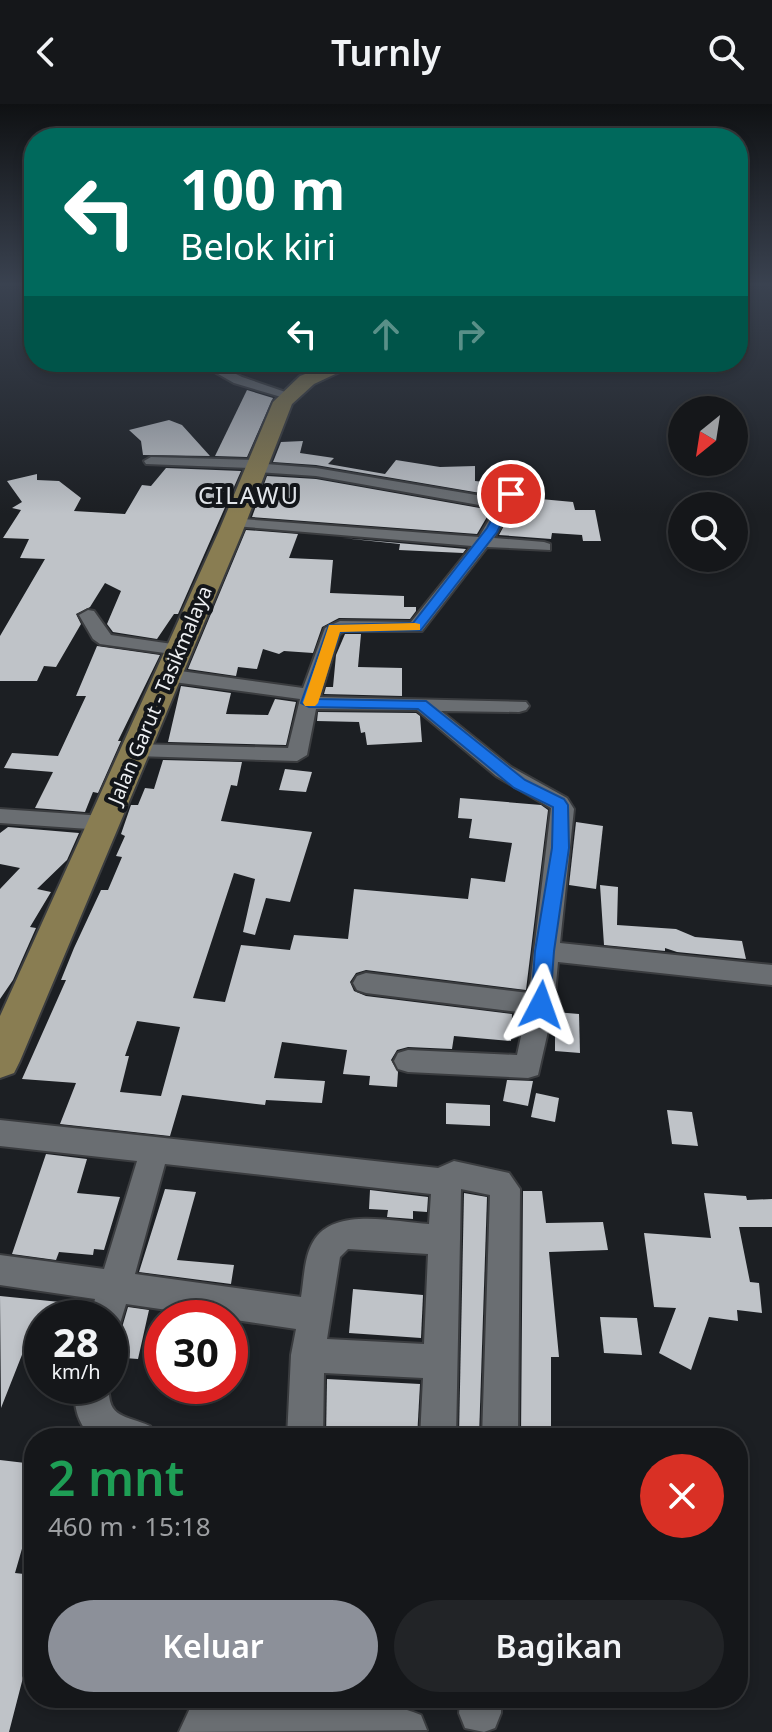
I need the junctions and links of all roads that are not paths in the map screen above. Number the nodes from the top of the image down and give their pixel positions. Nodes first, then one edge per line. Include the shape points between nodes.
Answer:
1 (222, 372) edge
2 (316, 372) edge
3 (288, 395) junction
4 (151, 461) dead end
5 (258, 466) junction
6 (516, 482) dead end
7 (512, 506) junction
8 (234, 521) junction
9 (482, 541) junction
10 (544, 547) dead end
11 (88, 615) dead end
12 (173, 662) junction
13 (310, 699) junction
14 (421, 704) junction
15 (519, 706) dead end
16 (135, 750) junction
17 (0, 816) edge
18 (104, 823) junction
19 (545, 951) junction
20 (772, 975) edge
21 (366, 983) dead end
22 (541, 1005) junction
23 (0, 1061) edge
24 (408, 1061) dead end
25 (0, 1133) edge
26 (155, 1148) junction
27 (446, 1182) junction
28 (444, 1240) junction
29 (0, 1270) edge
30 (100, 1300) edge
31 (111, 1300) edge
32 (128, 1304) edge
33 (314, 1315) junction
34 (308, 1355) junction
35 (441, 1362) junction
36 (93, 1404) edge
37 (108, 1428) edge
38 (305, 1428) edge
39 (438, 1428) edge
40 (500, 1428) edge
41 (284, 1708) edge
42 (301, 1708) edge
43 (406, 1730) edge
44 (200, 1732) edge

1 - 3 street
2 - 3 main road
3 - 5 main road, Jalan Garut - Tasikmalaya
4 - 5 street
5 - 7 street
5 - 8 main road, Jalan Garut - Tasikmalaya
6 - 7 street
7 - 9 street
8 - 9 street
8 - 12 main road, Jalan Garut - Tasikmalaya
9 - 10 street
9 - 13 street via 416,627 334,628
11 - 12 street via 106,640
12 - 13 street
12 - 16 main road, Jalan Garut - Tasikmalaya
13 - 14 street
13 - 16 street via 299,752 293,757
14 - 15 street
14 - 19 street via 520,784 563,809
16 - 18 main road, Jalan Garut - Tasikmalaya
17 - 18 street
18 - 23 main road, Jalan Garut - Tasikmalaya
19 - 20 street
19 - 22 street
21 - 22 street
22 - 24 street via 525,1069
25 - 26 street
26 - 27 street
26 - 31 street
27 - 28 street
27 - 40 street via 454,1174 505,1189
28 - 33 street via 338,1237 325,1250
28 - 35 street
29 - 30 street
32 - 33 street
33 - 34 street
34 - 35 street
34 - 38 street
35 - 39 street
36 - 37 street via 93,1413
41 - 44 street via 215,1714
42 - 43 street

